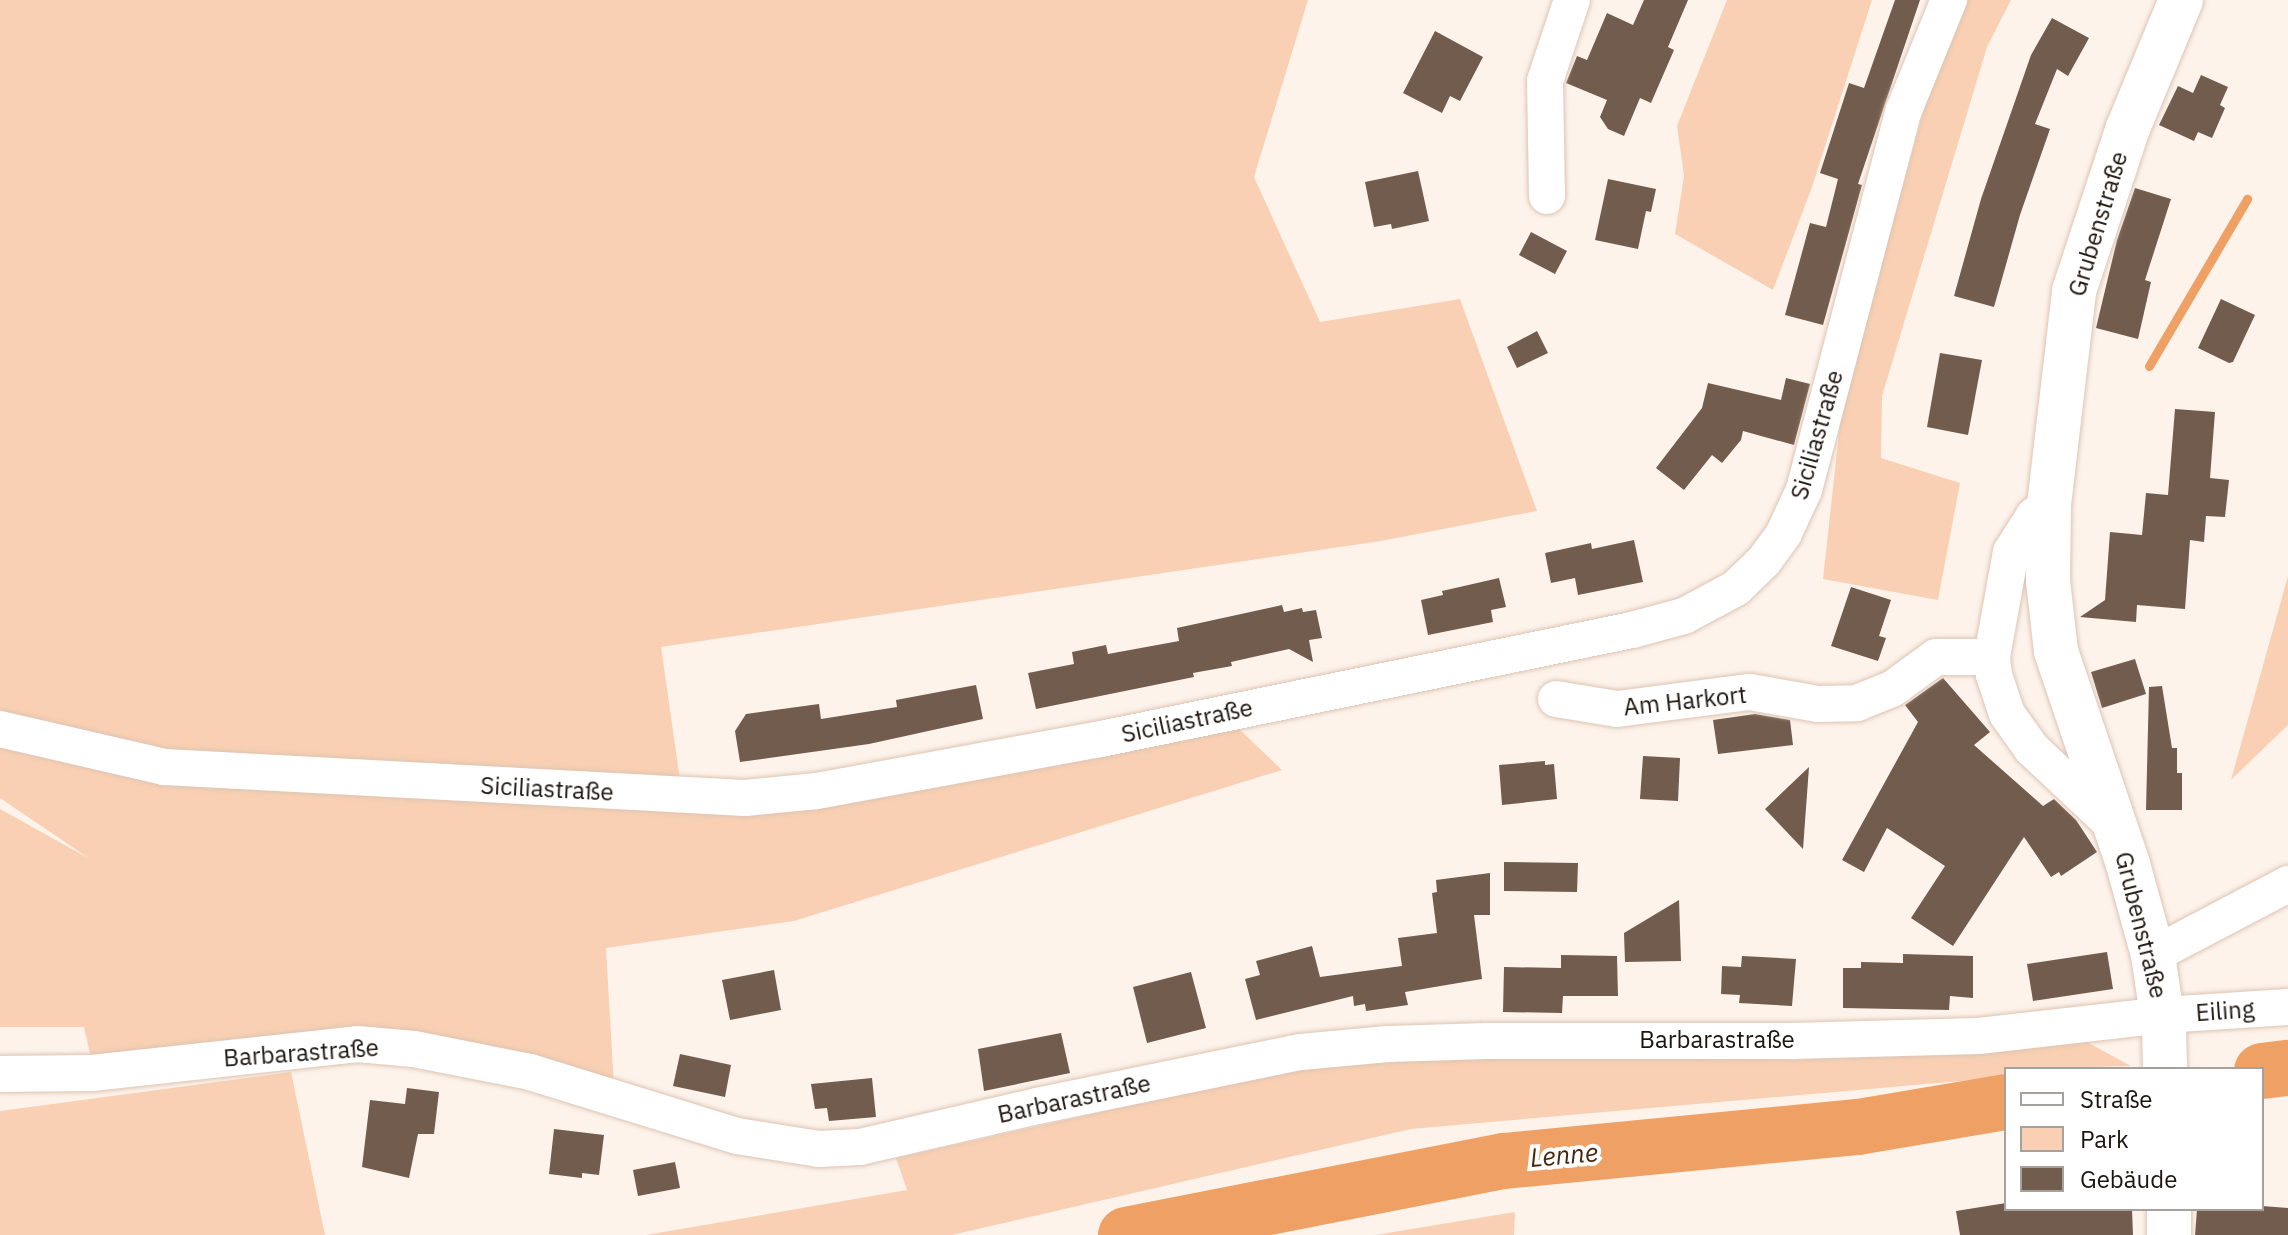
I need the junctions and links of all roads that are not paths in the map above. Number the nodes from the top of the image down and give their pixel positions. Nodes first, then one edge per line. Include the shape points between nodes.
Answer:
1 (1572, 0) edge
2 (1949, 0) edge
3 (2181, 0) edge
4 (1547, 196) dead end
5 (2049, 505) junction
6 (1992, 657) junction
7 (1556, 699) dead end
8 (0, 729) edge
9 (2117, 829) junction
10 (2288, 884) edge
11 (2153, 955) junction
12 (2288, 1007) edge
13 (2164, 1037) edge
14 (0, 1074) edge
15 (2169, 1211) edge
16 (2169, 1235) edge

1 - 4 street via 1545,81
2 - 8 street, Siciliastraße via 1904,110 1804,490 1764,561 1736,588 1684,616 1101,739 817,791 745,798 164,767
3 - 5 main road, Grubenstraße via 2128,128 2074,291
5 - 6 street, Grubenstraße via 2034,516 2011,552
5 - 9 main road, Grubenstraße via 2048,581 2056,651
6 - 7 street, Am Harkort via 1936,657 1892,689 1847,704 1750,692 1617,709
6 - 9 street, Grubenstraße via 1999,696 2032,749
9 - 11 main road, Grubenstraße
10 - 11 street
11 - 13 main road, Grubenstraße
12 - 13 street, Eiling
13 - 14 street, Barbarastraße via 1388,1044 1301,1052 860,1147 819,1149 737,1136 530,1072 414,1049 357,1044 92,1073
15 - 16 main road

